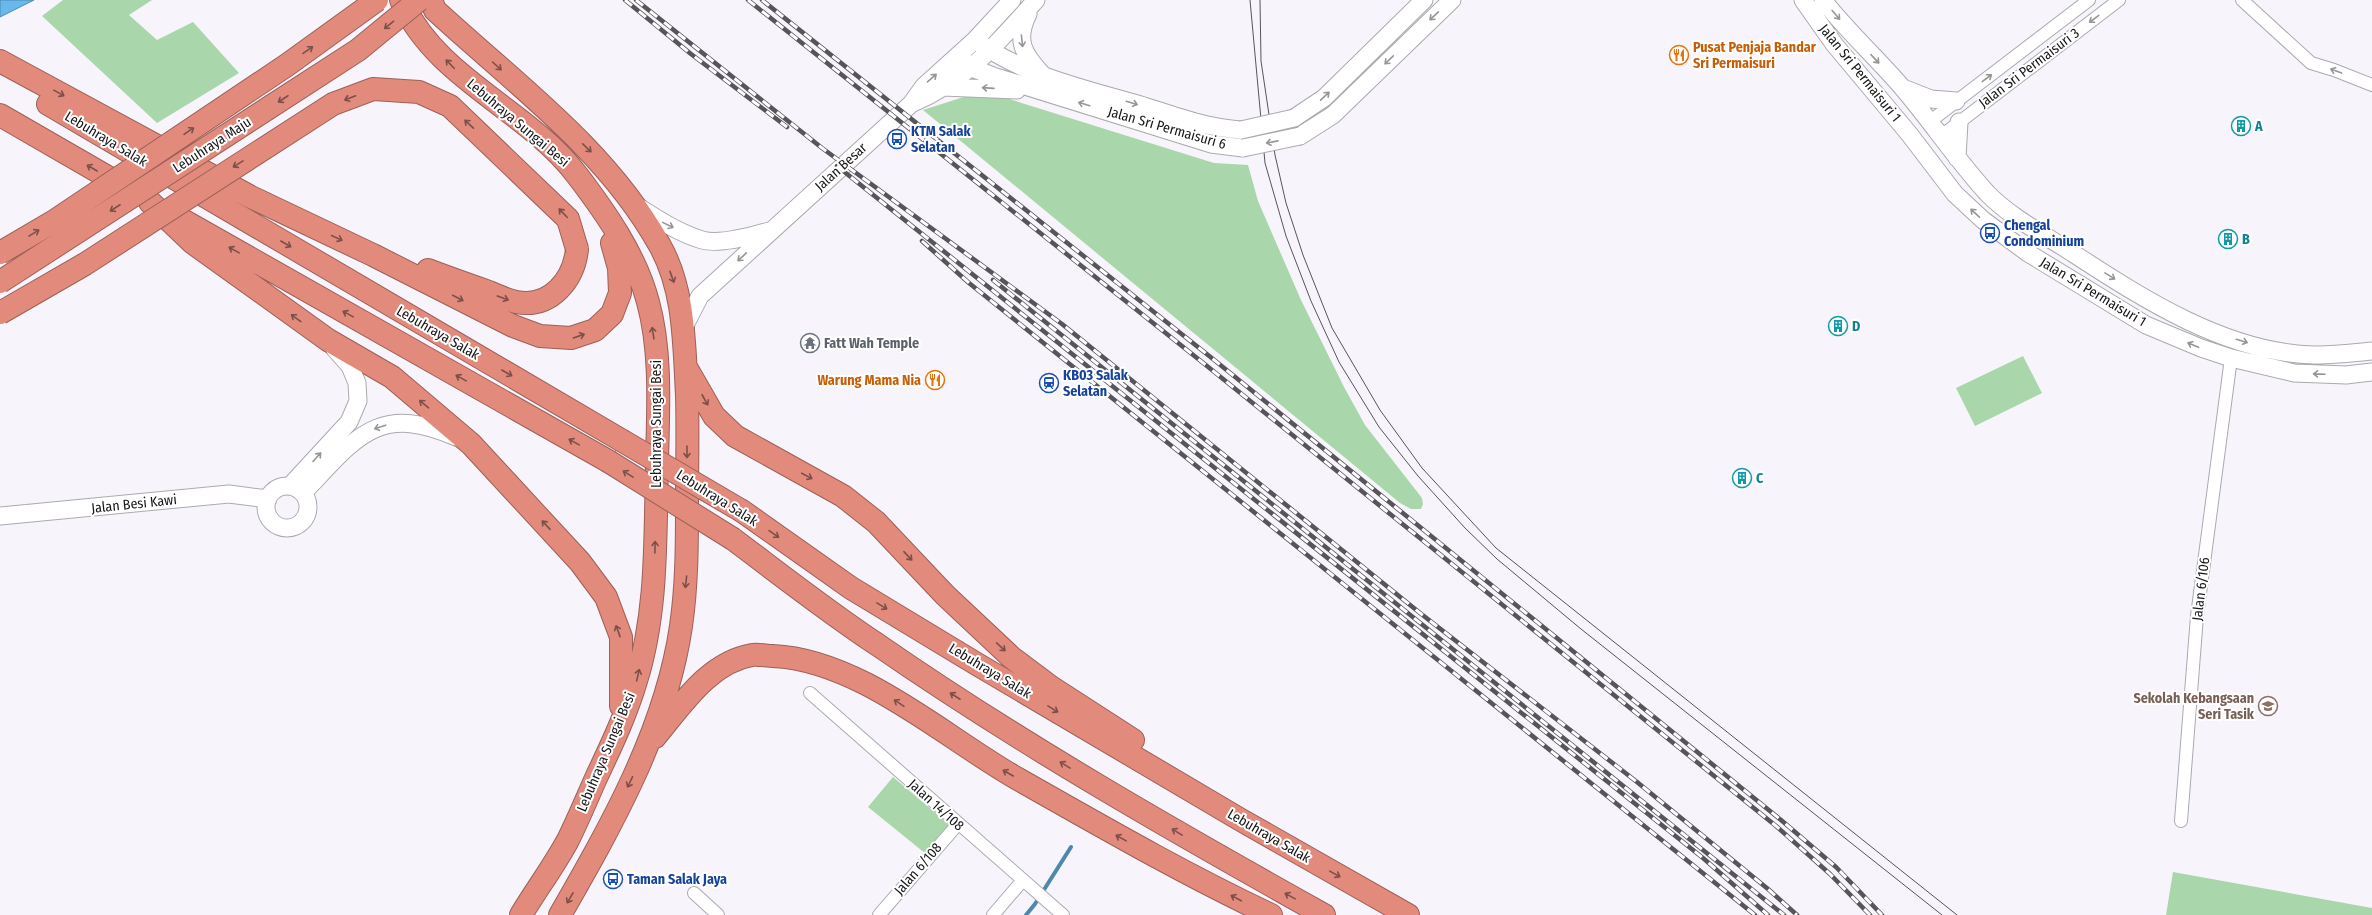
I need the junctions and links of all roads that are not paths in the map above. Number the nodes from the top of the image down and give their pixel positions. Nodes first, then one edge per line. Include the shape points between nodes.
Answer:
1 (377, 0) edge
2 (401, 0) edge
3 (419, 0) edge
4 (430, 0) edge
5 (1012, 0) edge
6 (1424, 0) edge
7 (1452, 0) edge
8 (1803, 0) edge
9 (1823, 0) edge
10 (2089, 0) edge
11 (2119, 0) edge
12 (2242, 0) edge
13 (1034, 2) edge
14 (975, 40) junction
15 (990, 51) junction
16 (958, 56) junction
17 (0, 61) edge
18 (972, 68) junction
19 (0, 76) edge
20 (1043, 84) junction
21 (2372, 85) edge
22 (1901, 87) junction
23 (943, 88) junction
24 (1956, 101) junction
25 (911, 104) junction
26 (0, 115) edge
27 (1959, 122) junction
28 (1900, 123) junction
29 (1931, 132) junction
30 (145, 141) junction
31 (1957, 158) junction
32 (1930, 162) junction
33 (204, 196) junction
34 (150, 202) junction
35 (635, 205) junction
36 (601, 208) junction
37 (771, 230) junction
38 (2042, 233) junction
39 (0, 253) edge
40 (2028, 253) junction
41 (373, 255) junction
42 (0, 282) edge
43 (0, 313) edge
44 (683, 329) junction
45 (328, 340) junction
46 (2372, 351) edge
47 (2342, 354) junction
48 (2231, 358) junction
49 (685, 366) junction
50 (2372, 372) edge
51 (2346, 375) junction
52 (471, 444) junction
53 (297, 489) junction
54 (268, 499) junction
55 (0, 516) edge
56 (810, 693) dead end
57 (620, 725) junction
58 (647, 747) junction
59 (1241, 820) junction
60 (2181, 821) dead end
61 (958, 824) junction
62 (1023, 880) junction
63 (694, 893) dead end
64 (521, 915) edge
65 (560, 915) edge
66 (718, 915) edge
67 (879, 915) edge
68 (993, 915) edge
69 (1062, 915) edge
70 (1271, 915) edge
71 (1324, 915) edge
72 (1408, 915) edge

39 -> 1 highway, Lebuhraya Maju, bridge via 56,220 280,70
36 -> 2 highway, Lebuhraya Sungai Besi via 576,172 545,142 453,68 410,20
3 -> 42 highway, Lebuhraya Maju, bridge via 358,50
4 -> 35 highway, Lebuhraya Sungai Besi via 435,10 598,159
5 - 14 street, Jalan Besar
20 -> 6 street, Jalan Sri Permaisuri 6, bridge via 1208,126 1241,130 1294,118 1324,98
7 -> 20 street, Jalan Sri Permaisuri 6, bridge via 1318,127 1300,136 1243,148 1211,144
8 - 28 street, Jalan Sri Permaisuri 1 via 1834,44
9 -> 22 street, Jalan Sri Permaisuri 1
24 -> 10 street, Jalan Sri Permaisuri 3
11 -> 27 street, Jalan Sri Permaisuri 3
21 -> 12 street via 2311,63
13 - 15 street, Jalan Besar
13 -> 20 street via 1021,34 1023,48
14 - 15 street, Jalan Sri Permaisuri 6
14 - 16 street, Jalan Besar
15 - 18 street, Jalan Besar
15 - 20 street, Jalan Sri Permaisuri 6
16 - 18 street, Jalan Sri Permaisuri 6
25 -> 16 street, Jalan Besar via 924,86
17 -> 30 highway
18 - 20 street, Jalan Sri Permaisuri 6
18 - 23 street, Jalan Besar
19 - 33 highway, Lebuhraya Salak
20 -> 23 street
22 - 24 street via 1924,97
22 - 29 street, Jalan Sri Permaisuri 1
23 - 25 street, Jalan Besar
24 - 29 street, Jalan Sri Permaisuri 3
25 - 37 street, Jalan Besar
34 -> 26 highway, Lebuhraya Salak
27 - 29 street, Jalan Sri Permaisuri 3
27 - 31 street
28 - 29 street
28 - 32 street, Jalan Sri Permaisuri 1
29 - 31 street, Jalan Sri Permaisuri 1
29 - 32 street via 1925,148
30 - 33 highway
30 -> 41 highway via 251,197
31 - 38 street, Jalan Sri Permaisuri 1 via 1988,194
40 -> 32 street, Jalan Sri Permaisuri 1 via 1983,220
33 -> 59 highway, Lebuhraya Salak, bridge via 742,511 852,588
45 -> 34 highway via 193,243
71 -> 34 highway, Lebuhraya Salak, bridge via 1215,854 1021,739 877,645 732,539 608,461
35 -> 37 street, Jalan Besar via 666,224 704,240 740,239
35 -> 44 highway, Lebuhraya Sungai Besi via 661,246 677,290
41 -> 36 highway via 513,326 540,336 571,338 595,330 612,314 620,293 620,268
57 -> 36 highway, Lebuhraya Sungai Besi via 637,680 654,578 658,414 656,355 648,302 627,249
37 -> 44 street, Jalan Besar via 700,296
38 - 40 street
38 -> 47 street, Jalan Sri Permaisuri 1 via 2160,308 2206,328 2272,350 2314,355
48 -> 40 street, Jalan Sri Permaisuri 1 via 2146,325
41 -> 43 highway, bridge via 427,270 516,302 534,302 559,290 570,278 576,264 577,249 568,219 450,106 419,92 373,89 333,104 85,264
44 - 49 highway, Lebuhraya Sungai Besi
52 -> 45 highway via 392,377
53 -> 45 street via 349,422 358,401 356,383 350,366
46 - 47 street, Jalan Sri Permaisuri 1
47 - 51 street via 2349,361
51 -> 48 street, Jalan Sri Permaisuri 1 via 2294,373
48 - 60 street, Jalan 6/106 via 2197,616
49 -> 58 highway, Lebuhraya Sungai Besi via 688,415 687,575 679,636 666,691
49 -> 59 highway via 714,416 735,436 843,496 876,522 945,595 1010,657 1051,687 1176,767
50 - 51 street, Jalan Sri Permaisuri 1
52 -> 53 street via 433,427 410,423 386,425 364,433
57 -> 52 highway via 621,638 606,597 580,562
53 - 54 street via 277,489
53 - 54 street via 308,504 306,517 290,528 278,526 269,517 266,511
54 - 55 street, Jalan Besi Kawi via 229,494
56 - 61 street, Jalan 14/108
57 - 64 highway, Lebuhraya Sungai Besi via 568,840
58 -> 65 highway, Lebuhraya Sungai Besi via 597,851
70 -> 58 highway via 1121,838 981,758 882,692 824,666 790,657 752,655 714,670
59 -> 72 highway, Lebuhraya Salak
61 - 62 street, Jalan 14/108
61 - 67 street, Jalan 6/108
62 - 68 street
62 - 69 street, Jalan 14/108
63 - 66 street

